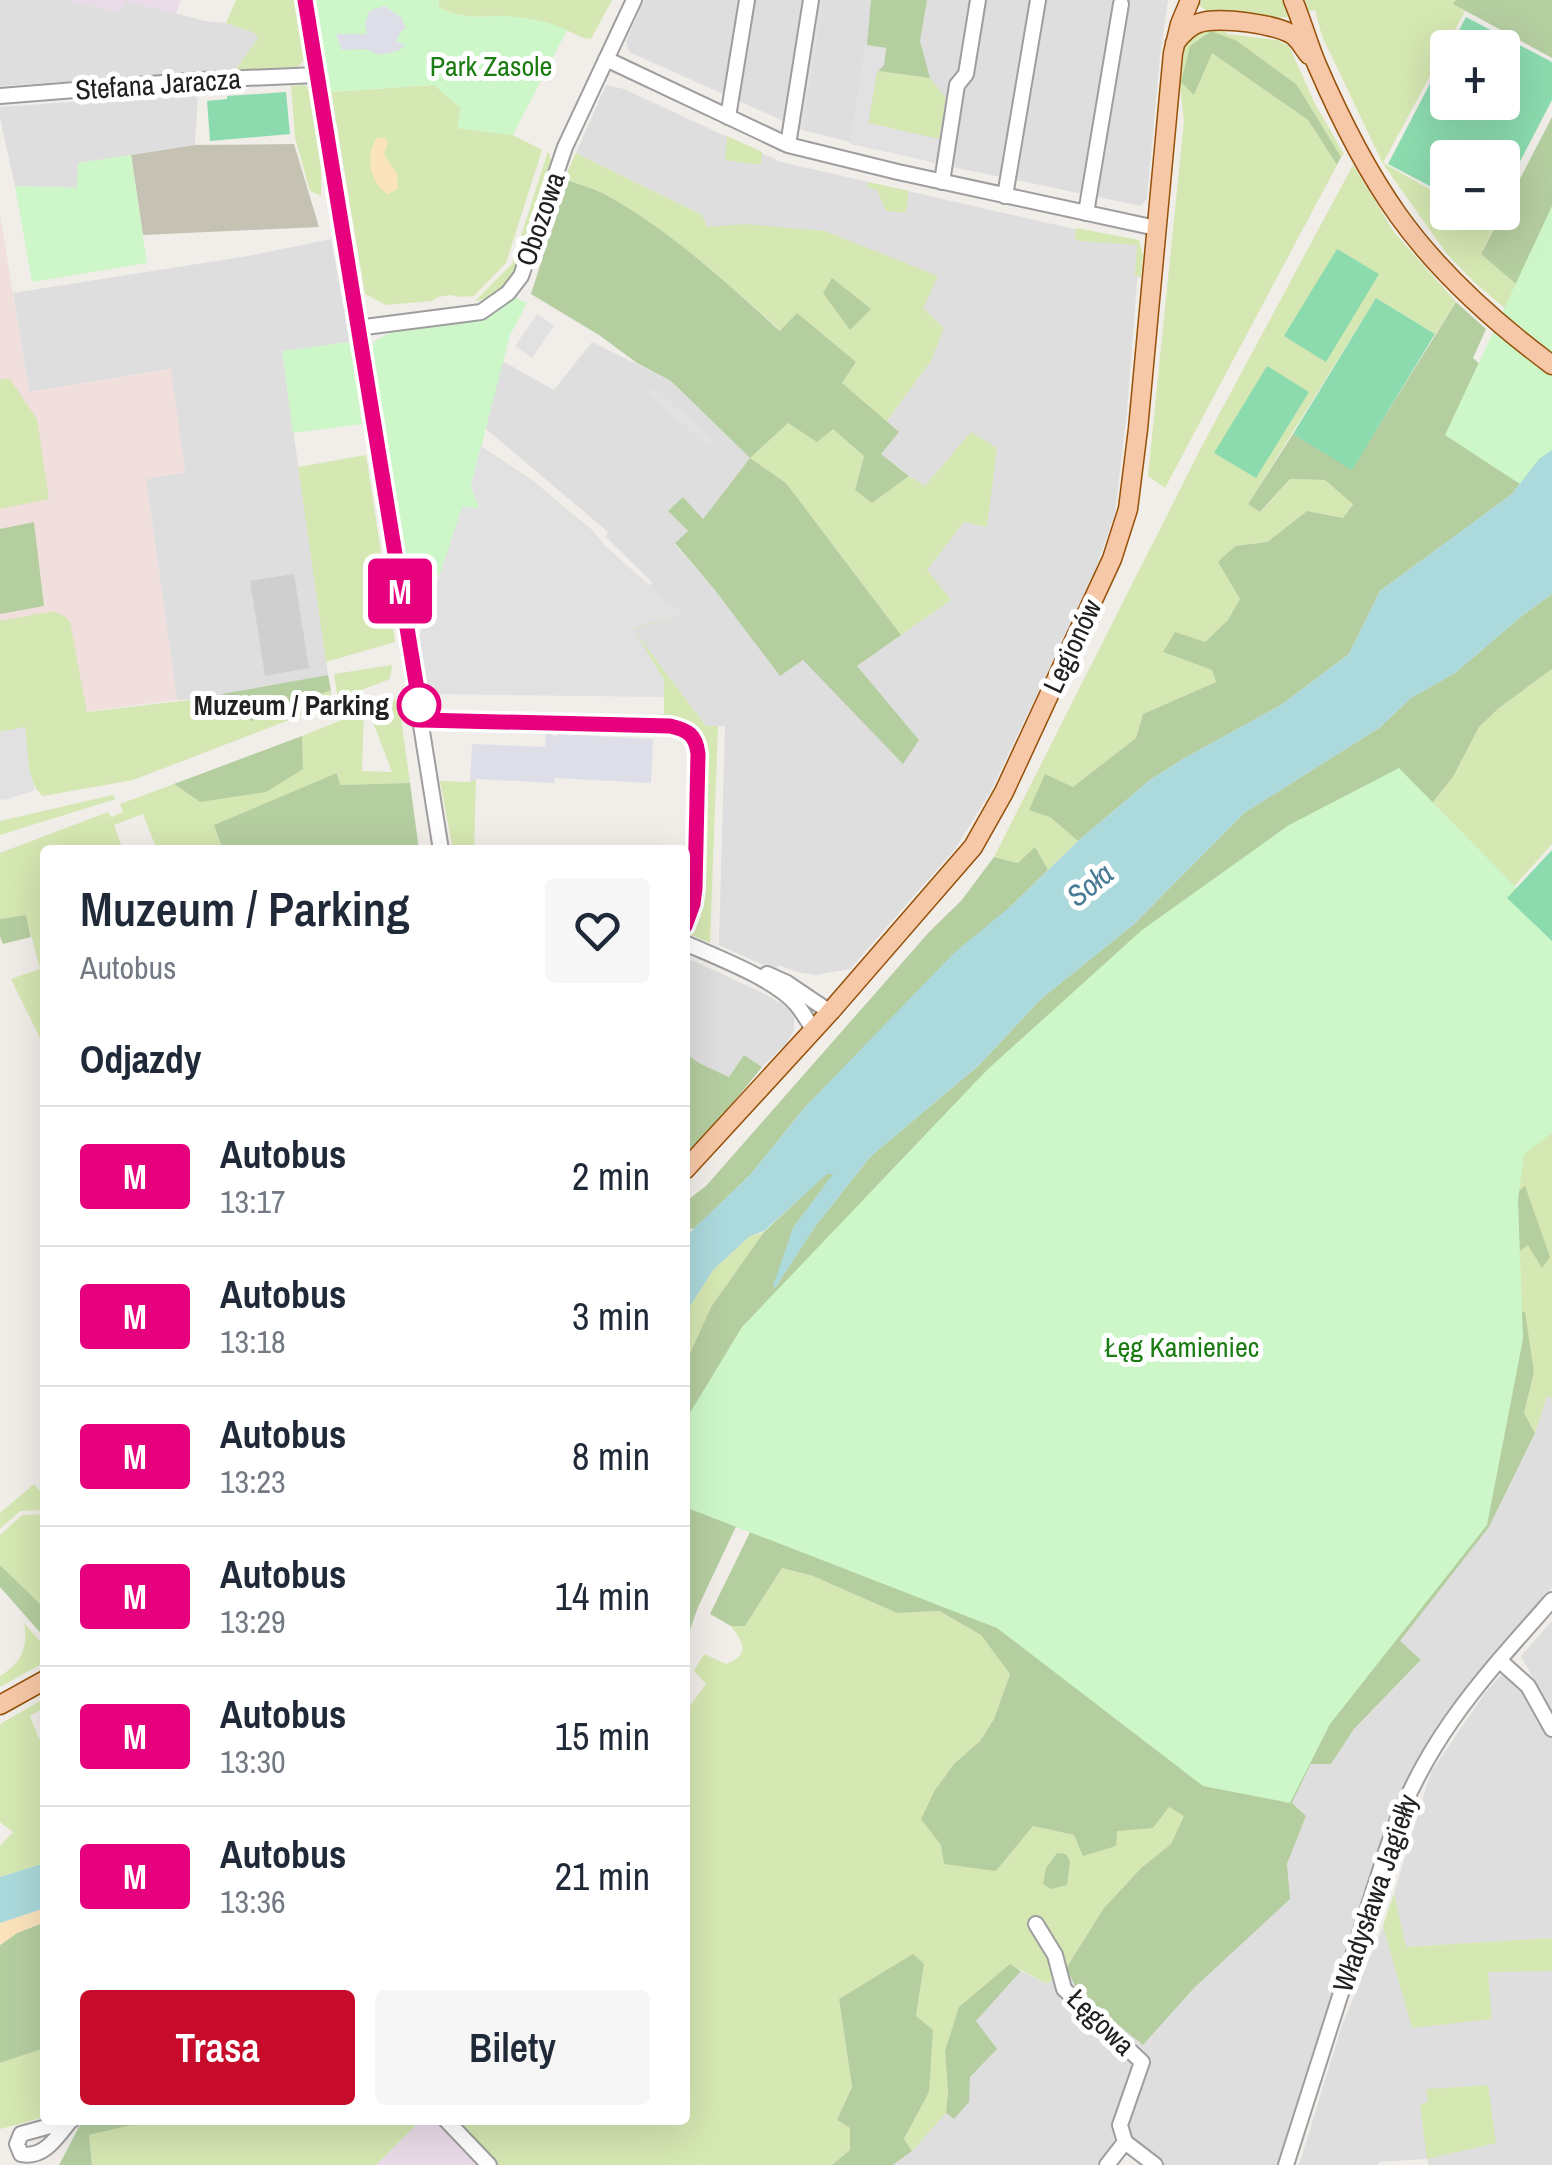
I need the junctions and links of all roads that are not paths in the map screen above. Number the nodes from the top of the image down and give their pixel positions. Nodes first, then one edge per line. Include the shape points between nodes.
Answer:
1 (305, 0) edge
2 (634, 0) edge
3 (746, 0) edge
4 (811, 0) edge
5 (978, 0) edge
6 (1038, 0) edge
7 (1191, 2) edge
8 (1121, 4) dead end
9 (1298, 6) edge
10 (1174, 43) junction
11 (606, 59) junction
12 (1316, 64) junction
13 (317, 75) junction
14 (0, 96) edge
15 (728, 118) junction
16 (788, 144) junction
17 (942, 182) junction
18 (1004, 196) junction
19 (1086, 213) junction
20 (1156, 228) junction
21 (358, 328) junction
22 (1552, 365) edge
23 (440, 845) edge
24 (690, 945) edge
25 (712, 955) junction
26 (830, 1012) junction
27 (814, 1030) junction
28 (690, 1165) edge
29 (1552, 1600) edge
30 (1498, 1660) junction
31 (40, 1683) edge
32 (0, 1705) edge
33 (1552, 1729) edge
34 (1036, 1924) dead end
35 (451, 2125) edge
36 (1125, 2142) junction
37 (489, 2165) edge
38 (1107, 2165) edge
39 (1155, 2165) edge
40 (1286, 2165) edge

1 - 13 street
2 - 11 street, Obozowa
3 - 15 street
4 - 16 street
5 - 17 street
6 - 18 street
7 - 10 main road, Legionów
8 - 19 street
9 - 12 main road
10 - 12 main road via 1202,21 1226,20 1284,30
10 - 20 main road, Legionów
11 - 15 street
11 - 21 street, Obozowa via 508,293 481,312
12 - 22 main road via 1398,214 1460,288
13 - 14 street, Stefana Jaracza
13 - 21 street
15 - 16 street
16 - 17 street
17 - 18 street
18 - 19 street
19 - 20 street
20 - 26 main road, Legionów via 1128,509 1112,560 973,847
21 - 23 street
24 - 25 street
25 - 26 street via 787,982
25 - 27 street via 786,994
26 - 27 main road, Legionów
27 - 28 main road, Legionów
29 - 30 street, Władysława Jagiełły
30 - 33 street via 1528,1686
30 - 40 street, Władysława Jagiełły via 1441,1735 1399,1813
31 - 32 main road
34 - 36 street, Łęgowa via 1055,1955 1064,1989 1142,2062 1120,2125
35 - 37 street
36 - 38 street
36 - 39 street

